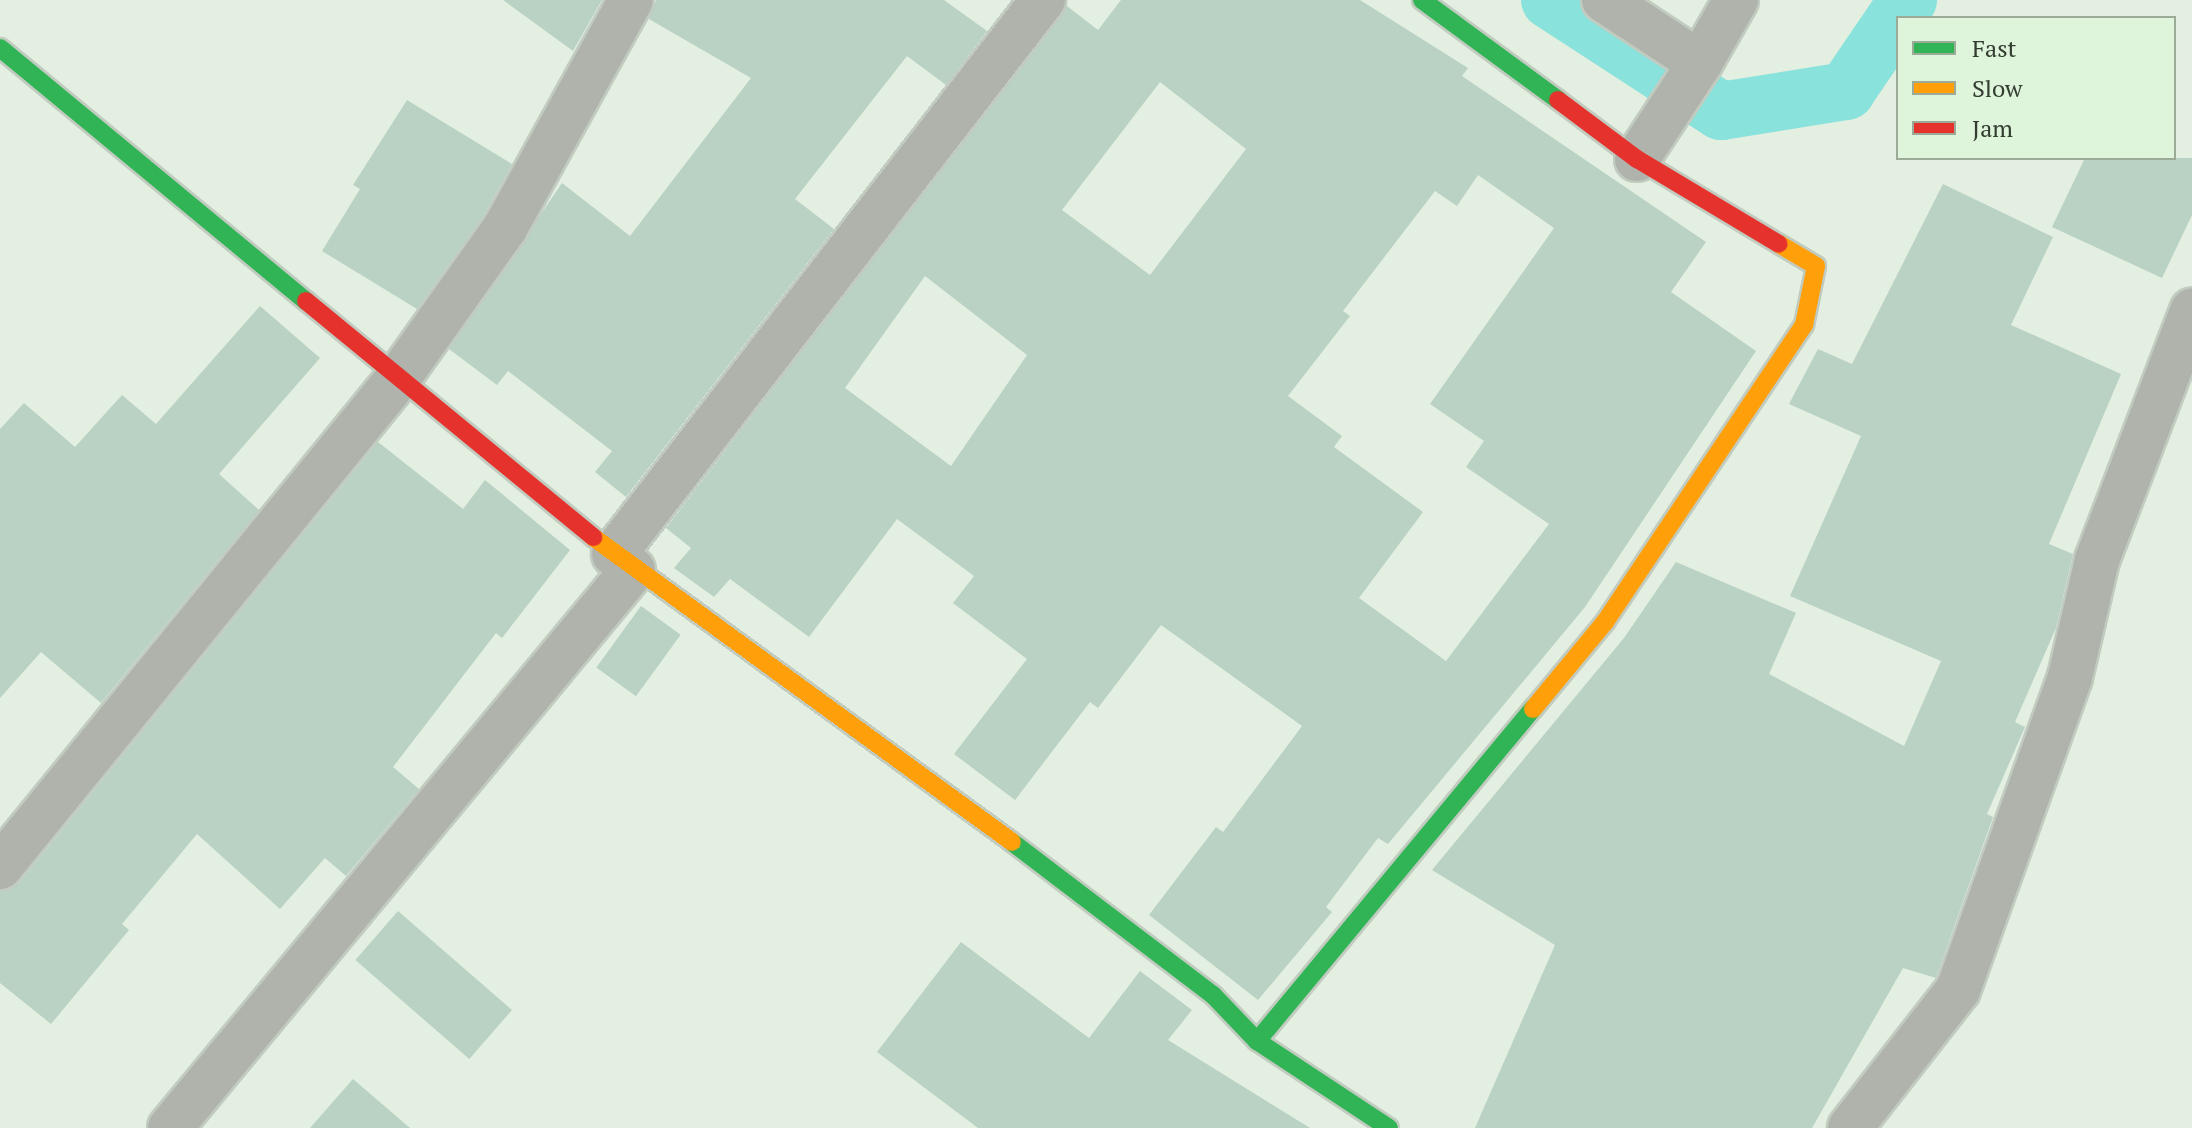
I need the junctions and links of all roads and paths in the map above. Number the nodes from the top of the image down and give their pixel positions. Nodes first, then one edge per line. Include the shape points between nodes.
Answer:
1 (631, 0) edge
2 (1043, 0) edge
3 (1422, 0) edge
4 (1604, 0) edge
5 (1736, 0) edge
6 (0, 48) edge
7 (1700, 63) junction
8 (1637, 159) junction
9 (2192, 311) edge
10 (399, 377) junction
11 (624, 562) junction
12 (0, 867) edge
13 (1257, 1041) junction
14 (170, 1128) edge
15 (1389, 1128) edge
16 (1850, 1128) edge

1 - 10 street via 505,228
2 - 11 street
3 - 8 street
4 - 7 street
5 - 7 street
6 - 10 street
7 - 8 street
8 - 13 street via 1816,266 1804,325 1605,622
9 - 16 street via 2097,560 2070,677 1958,990
10 - 11 street
10 - 12 street
11 - 13 street via 948,793 1213,995
11 - 14 street
13 - 15 street

